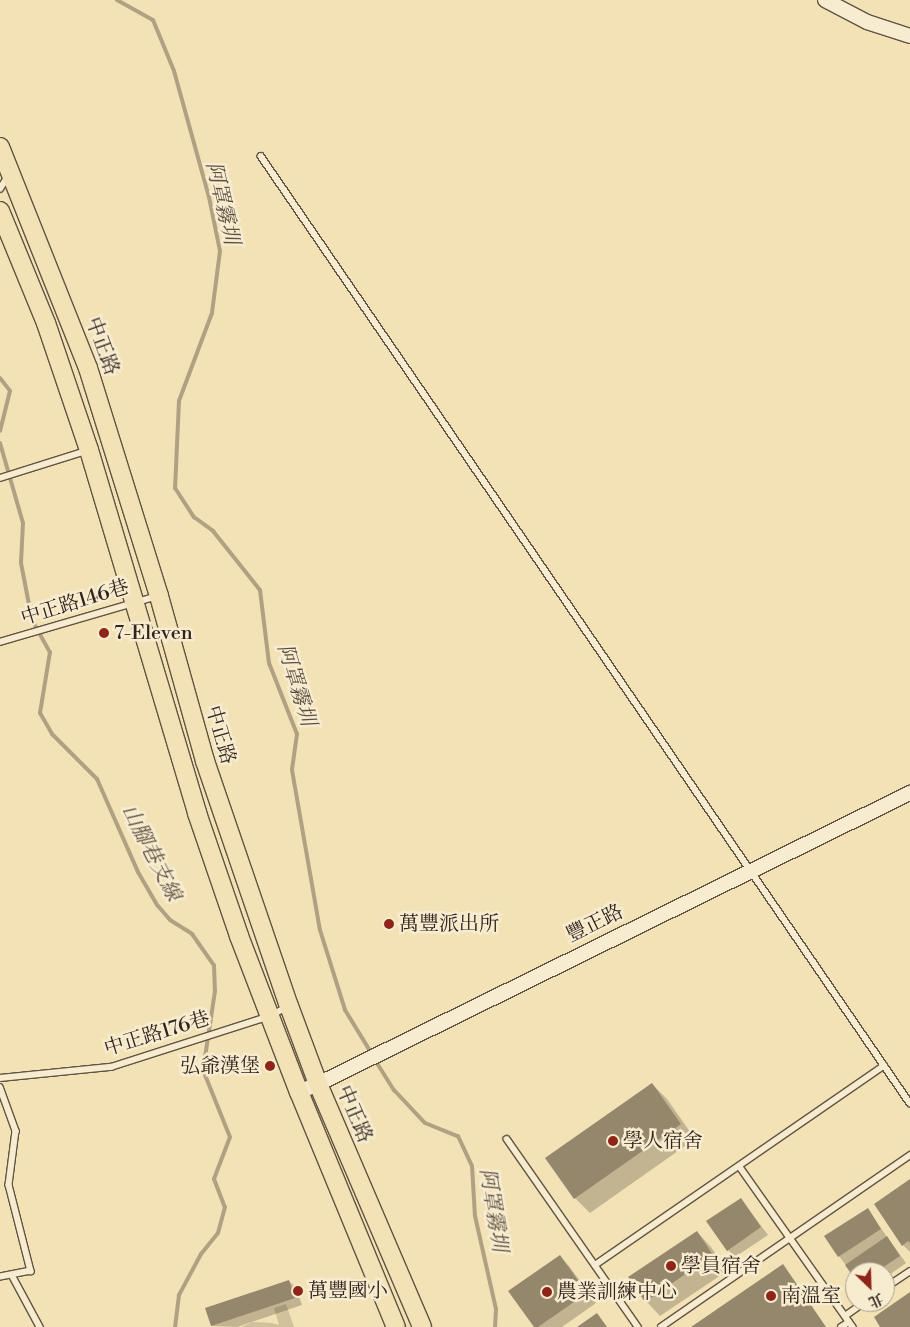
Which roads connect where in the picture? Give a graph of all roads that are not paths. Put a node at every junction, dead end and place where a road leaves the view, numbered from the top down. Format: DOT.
graph roads {
  1 [pos="825,0"];
  2 [pos="910,36"];
  3 [pos="0,147"];
  4 [pos="261,156"];
  5 [pos="5,173"];
  6 [pos="0,189"];
  7 [pos="0,211"];
  8 [pos="90,450"];
  9 [pos="0,478"];
  10 [pos="159,596"];
  11 [pos="134,602"];
  12 [pos="0,642"];
  13 [pos="910,793"];
  14 [pos="752,869"];
  15 [pos="289,1006"];
  16 [pos="270,1016"];
  17 [pos="884,1066"];
  18 [pos="0,1078"];
  19 [pos="318,1084"];
  20 [pos="0,1087"];
  21 [pos="299,1092"];
  22 [pos="910,1102"];
  23 [pos="507,1139"];
  24 [pos="910,1155"];
  25 [pos="740,1167"];
  26 [pos="790,1239"];
  27 [pos="595,1265"];
  28 [pos="910,1270"];
  29 [pos="12,1275"];
  30 [pos="0,1277"];
  31 [pos="895,1281"];
  32 [pos="857,1312"];
  33 [pos="849,1322"];
  34 [pos="40,1327"];
  35 [pos="396,1327"];
  36 [pos="422,1327"];
  37 [pos="638,1327"];
  38 [pos="661,1327"];
  39 [pos="841,1327"];
  1 -- 2 [label="street"];
  3 -- 5 [label="main road, 中正路"];
  4 -- 14 [label="lane"];
  5 -- 6 [label="lane"];
  5 -- 10 [label="main road, 中正路"];
  7 -- 8 [label="main road"];
  8 -- 9 [label="lane"];
  8 -- 11 [label="main road"];
  10 -- 11 [label="lane, 中正路146巷"];
  10 -- 15 [label="main road, 中正路"];
  11 -- 12 [label="lane, 中正路146巷"];
  11 -- 16 [label="main road"];
  13 -- 14 [label="street, 豐正路"];
  14 -- 17 [label="lane"];
  14 -- 19 [label="street, 豐正路"];
  15 -- 16 [label="lane, 中正路176巷"];
  15 -- 19 [label="main road, 中正路"];
  16 -- 18 [label="lane, 中正路176巷"];
  16 -- 21 [label="main road"];
  17 -- 22 [label="lane"];
  17 -- 25 [label="lane"];
  19 -- 21 [label="street, 豐正路"];
  19 -- 36 [label="main road, 中正路"];
  20 -- 29 [label="lane"];
  21 -- 35 [label="main road"];
  23 -- 27 [label="lane"];
  24 -- 26 [label="lane"];
  25 -- 26 [label="lane"];
  25 -- 27 [label="lane"];
  26 -- 33 [label="lane"];
  26 -- 38 [label="lane"];
  27 -- 37 [label="lane"];
  28 -- 31 [label="lane"];
  29 -- 30 [label="lane"];
  29 -- 34 [label="lane"];
  32 -- 33 [label="lane"];
  33 -- 39 [label="lane"];
}
